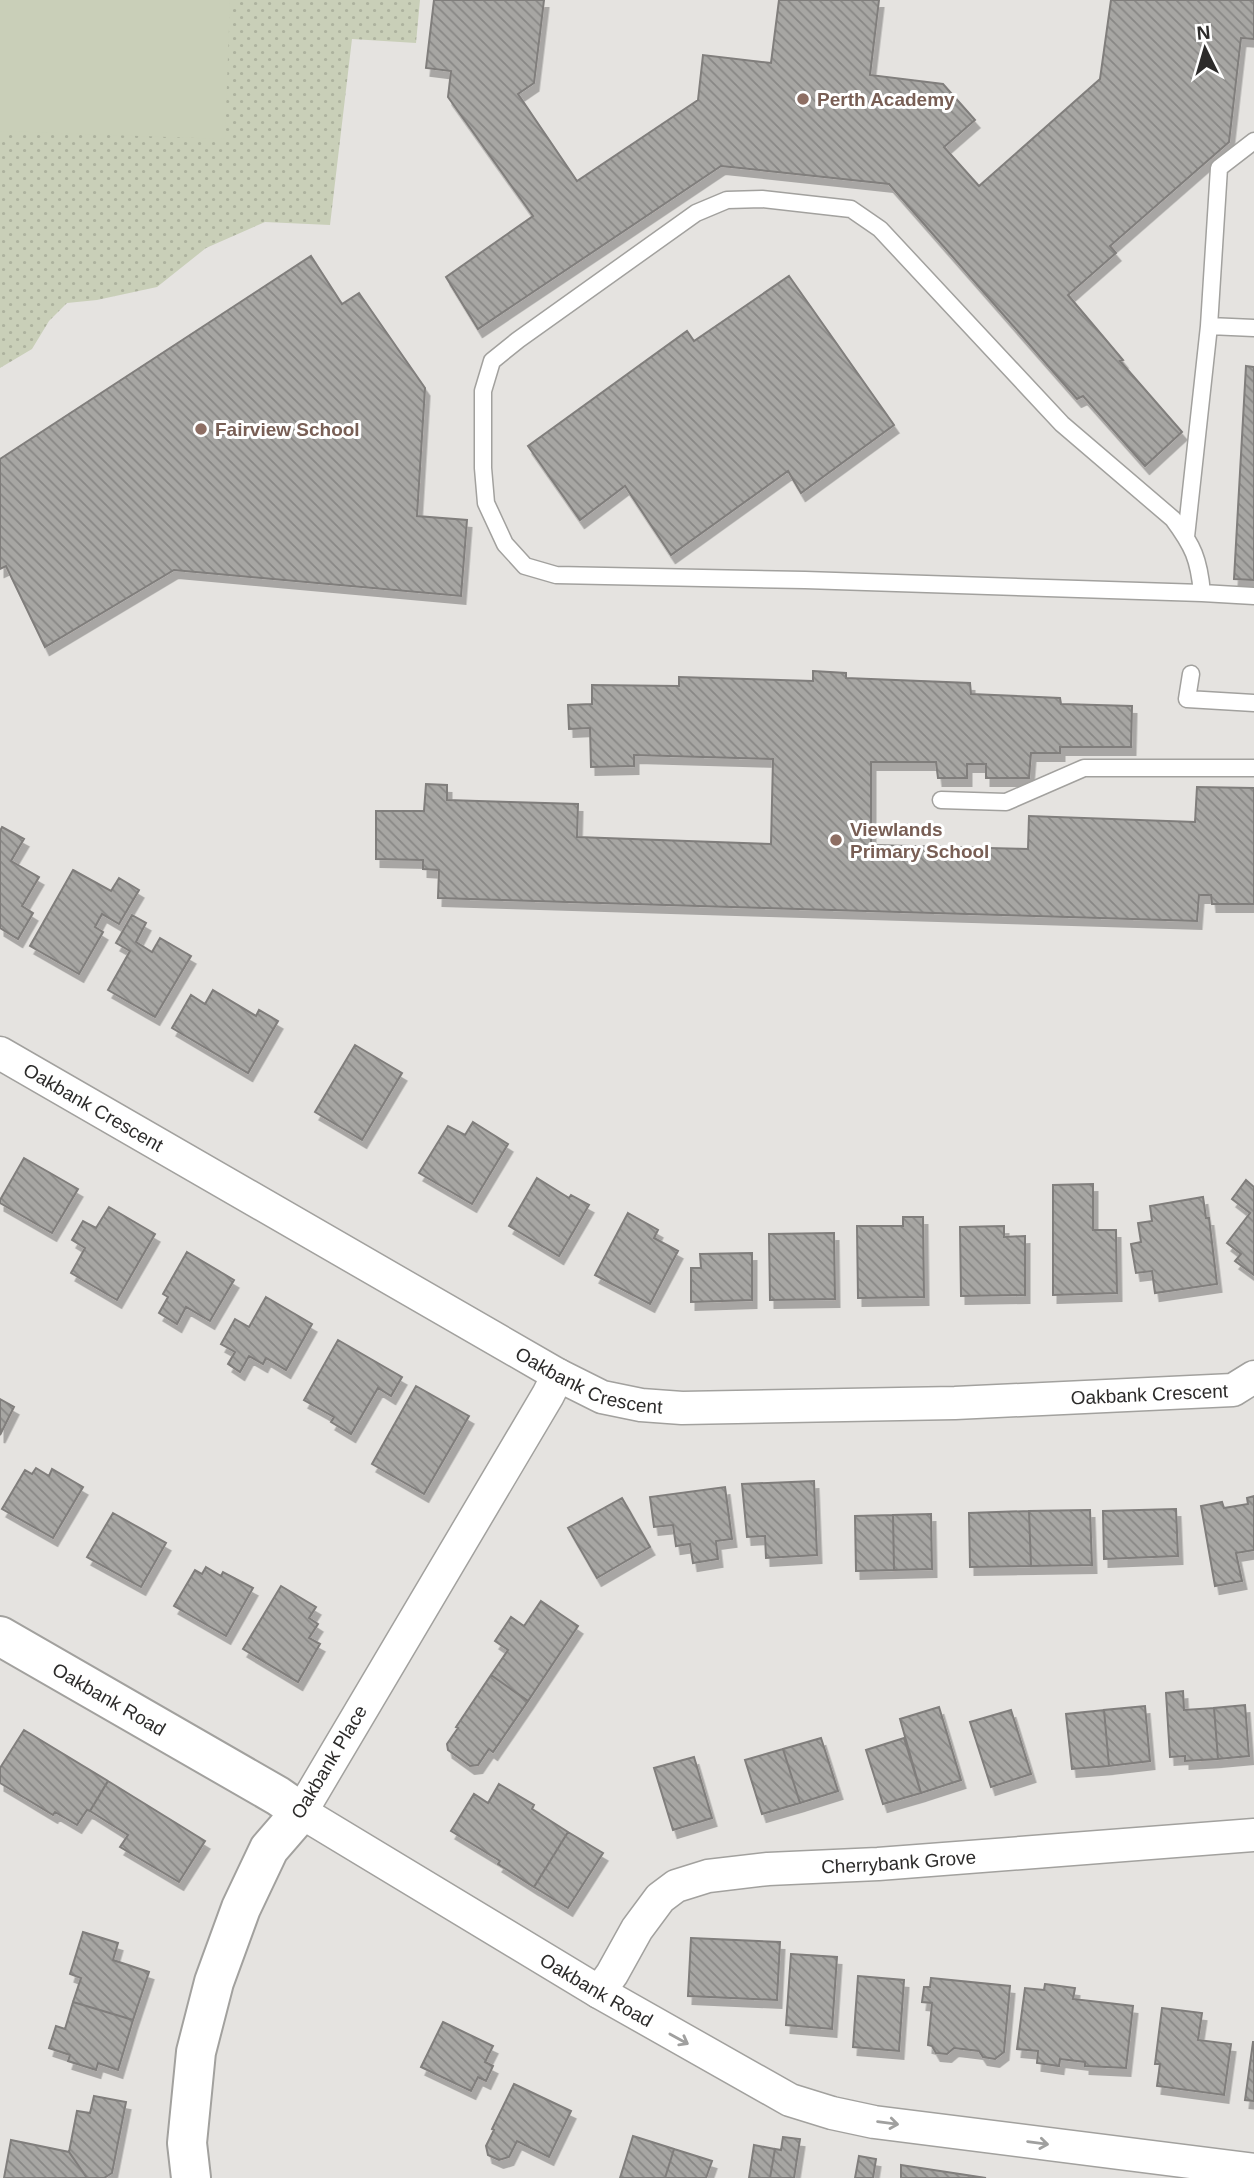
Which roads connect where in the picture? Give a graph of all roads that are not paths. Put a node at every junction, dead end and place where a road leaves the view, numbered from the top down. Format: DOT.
graph roads {
  1 [pos="1254,141"];
  2 [pos="1209,326"];
  3 [pos="1254,328"];
  4 [pos="1186,537"];
  5 [pos="1202,593"];
  6 [pos="1254,596"];
  7 [pos="1191,674"];
  8 [pos="1254,703"];
  9 [pos="1254,768"];
  10 [pos="941,800"];
  11 [pos="0,1053"];
  12 [pos="558,1375"];
  13 [pos="1254,1377"];
  14 [pos="0,1636"];
  15 [pos="301,1812"];
  16 [pos="1254,1836"];
  17 [pos="599,1992"];
  18 [pos="1254,2170"];
  19 [pos="191,2178"];
  1 -- 2 [label="lane"];
  2 -- 3 [label="lane"];
  2 -- 4 [label="lane"];
  4 -- 5 [label="lane"];
  4 -- 5 [label="lane"];
  5 -- 6 [label="lane"];
  7 -- 8 [label="lane"];
  9 -- 10 [label="lane"];
  11 -- 12 [label="street, Oakbank Crescent"];
  12 -- 13 [label="street, Oakbank Crescent"];
  12 -- 15 [label="street, Oakbank Place"];
  14 -- 15 [label="street, Oakbank Road"];
  15 -- 17 [label="street, Oakbank Road"];
  15 -- 19 [label="street, Oakbank Place"];
  16 -- 17 [label="street, Cherrybank Grove"];
  17 -- 18 [label="street, Oakbank Road, one-way"];
}
